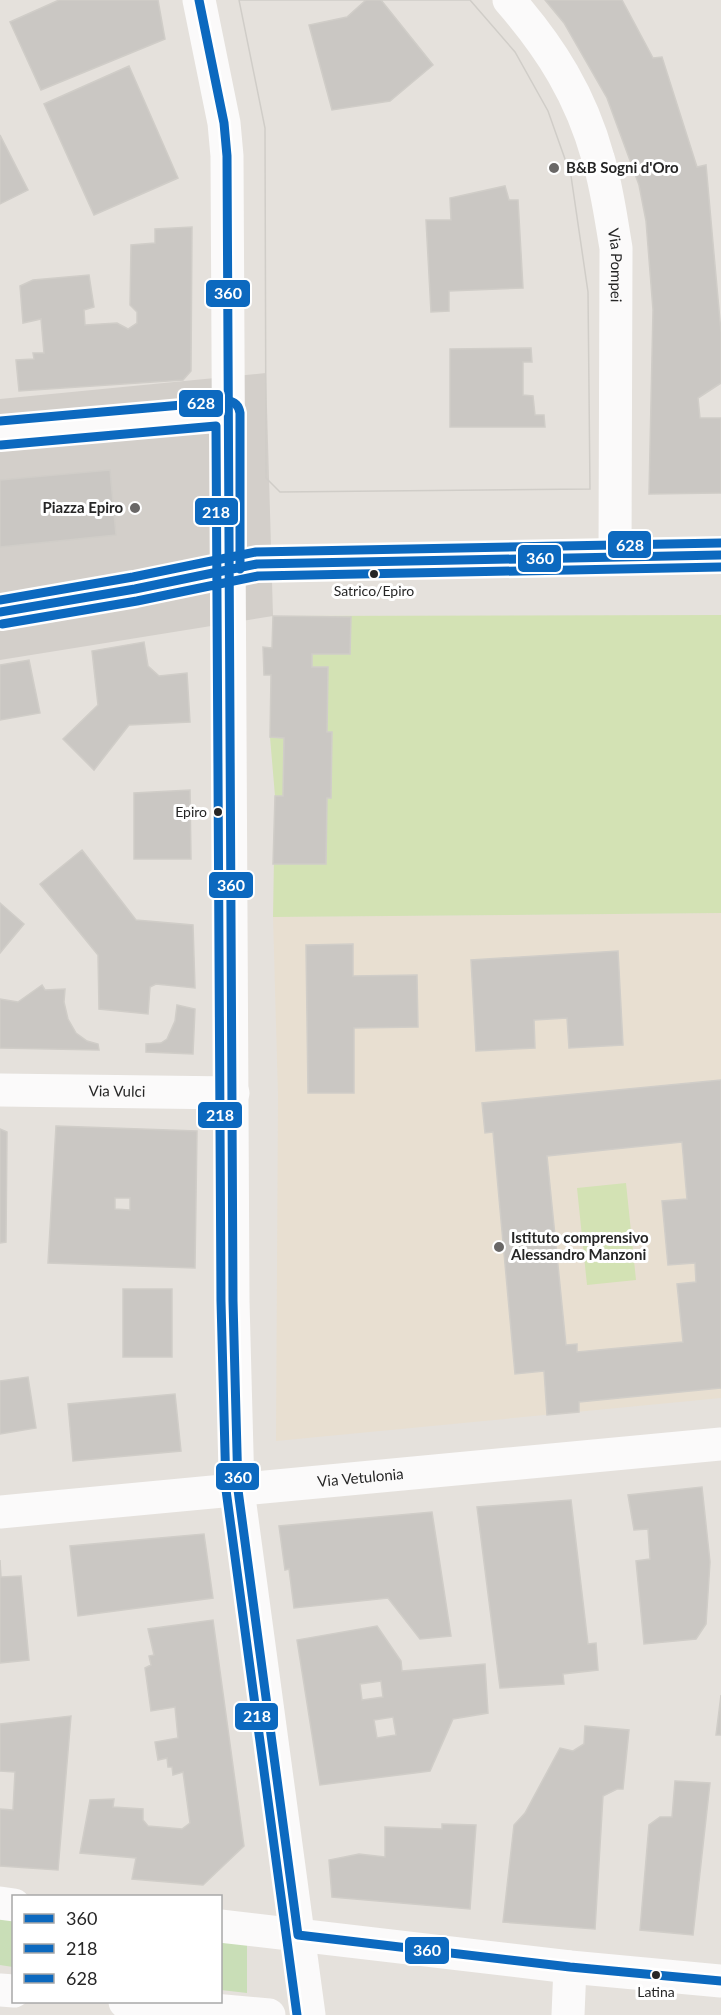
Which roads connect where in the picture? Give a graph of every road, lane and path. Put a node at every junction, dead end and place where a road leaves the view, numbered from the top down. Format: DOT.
graph roads {
  1 [pos="199,0"];
  2 [pos="509,0"];
  3 [pos="228,413"];
  4 [pos="0,434"];
  5 [pos="721,555"];
  6 [pos="615,557"];
  7 [pos="228,569"];
  8 [pos="0,612"];
  9 [pos="0,1090"];
  10 [pos="233,1093"];
  11 [pos="721,1444"];
  12 [pos="238,1490"];
  13 [pos="0,1512"];
  14 [pos="222,1926"];
  15 [pos="298,1935"];
  16 [pos="570,1967"];
  17 [pos="721,1981"];
  18 [pos="146,2003"];
  19 [pos="269,2015"];
  20 [pos="309,2015"];
  21 [pos="568,2015"];
  1 -- 3 [label="street"];
  2 -- 6 [label="street, Via Pompei"];
  3 -- 4 [label="street"];
  3 -- 7 [label="street"];
  5 -- 6 [label="street"];
  6 -- 7 [label="street"];
  7 -- 8 [label="street"];
  7 -- 10 [label="street"];
  9 -- 10 [label="street, Via Vulci"];
  10 -- 12 [label="street"];
  11 -- 12 [label="street, Via Vetulonia"];
  12 -- 13 [label="street, Via Vetulonia"];
  12 -- 15 [label="street"];
  14 -- 15 [label="street"];
  15 -- 16 [label="street"];
  15 -- 20 [label="street"];
  16 -- 17 [label="street"];
  16 -- 21 [label="street"];
  18 -- 19 [label="street"];
}
